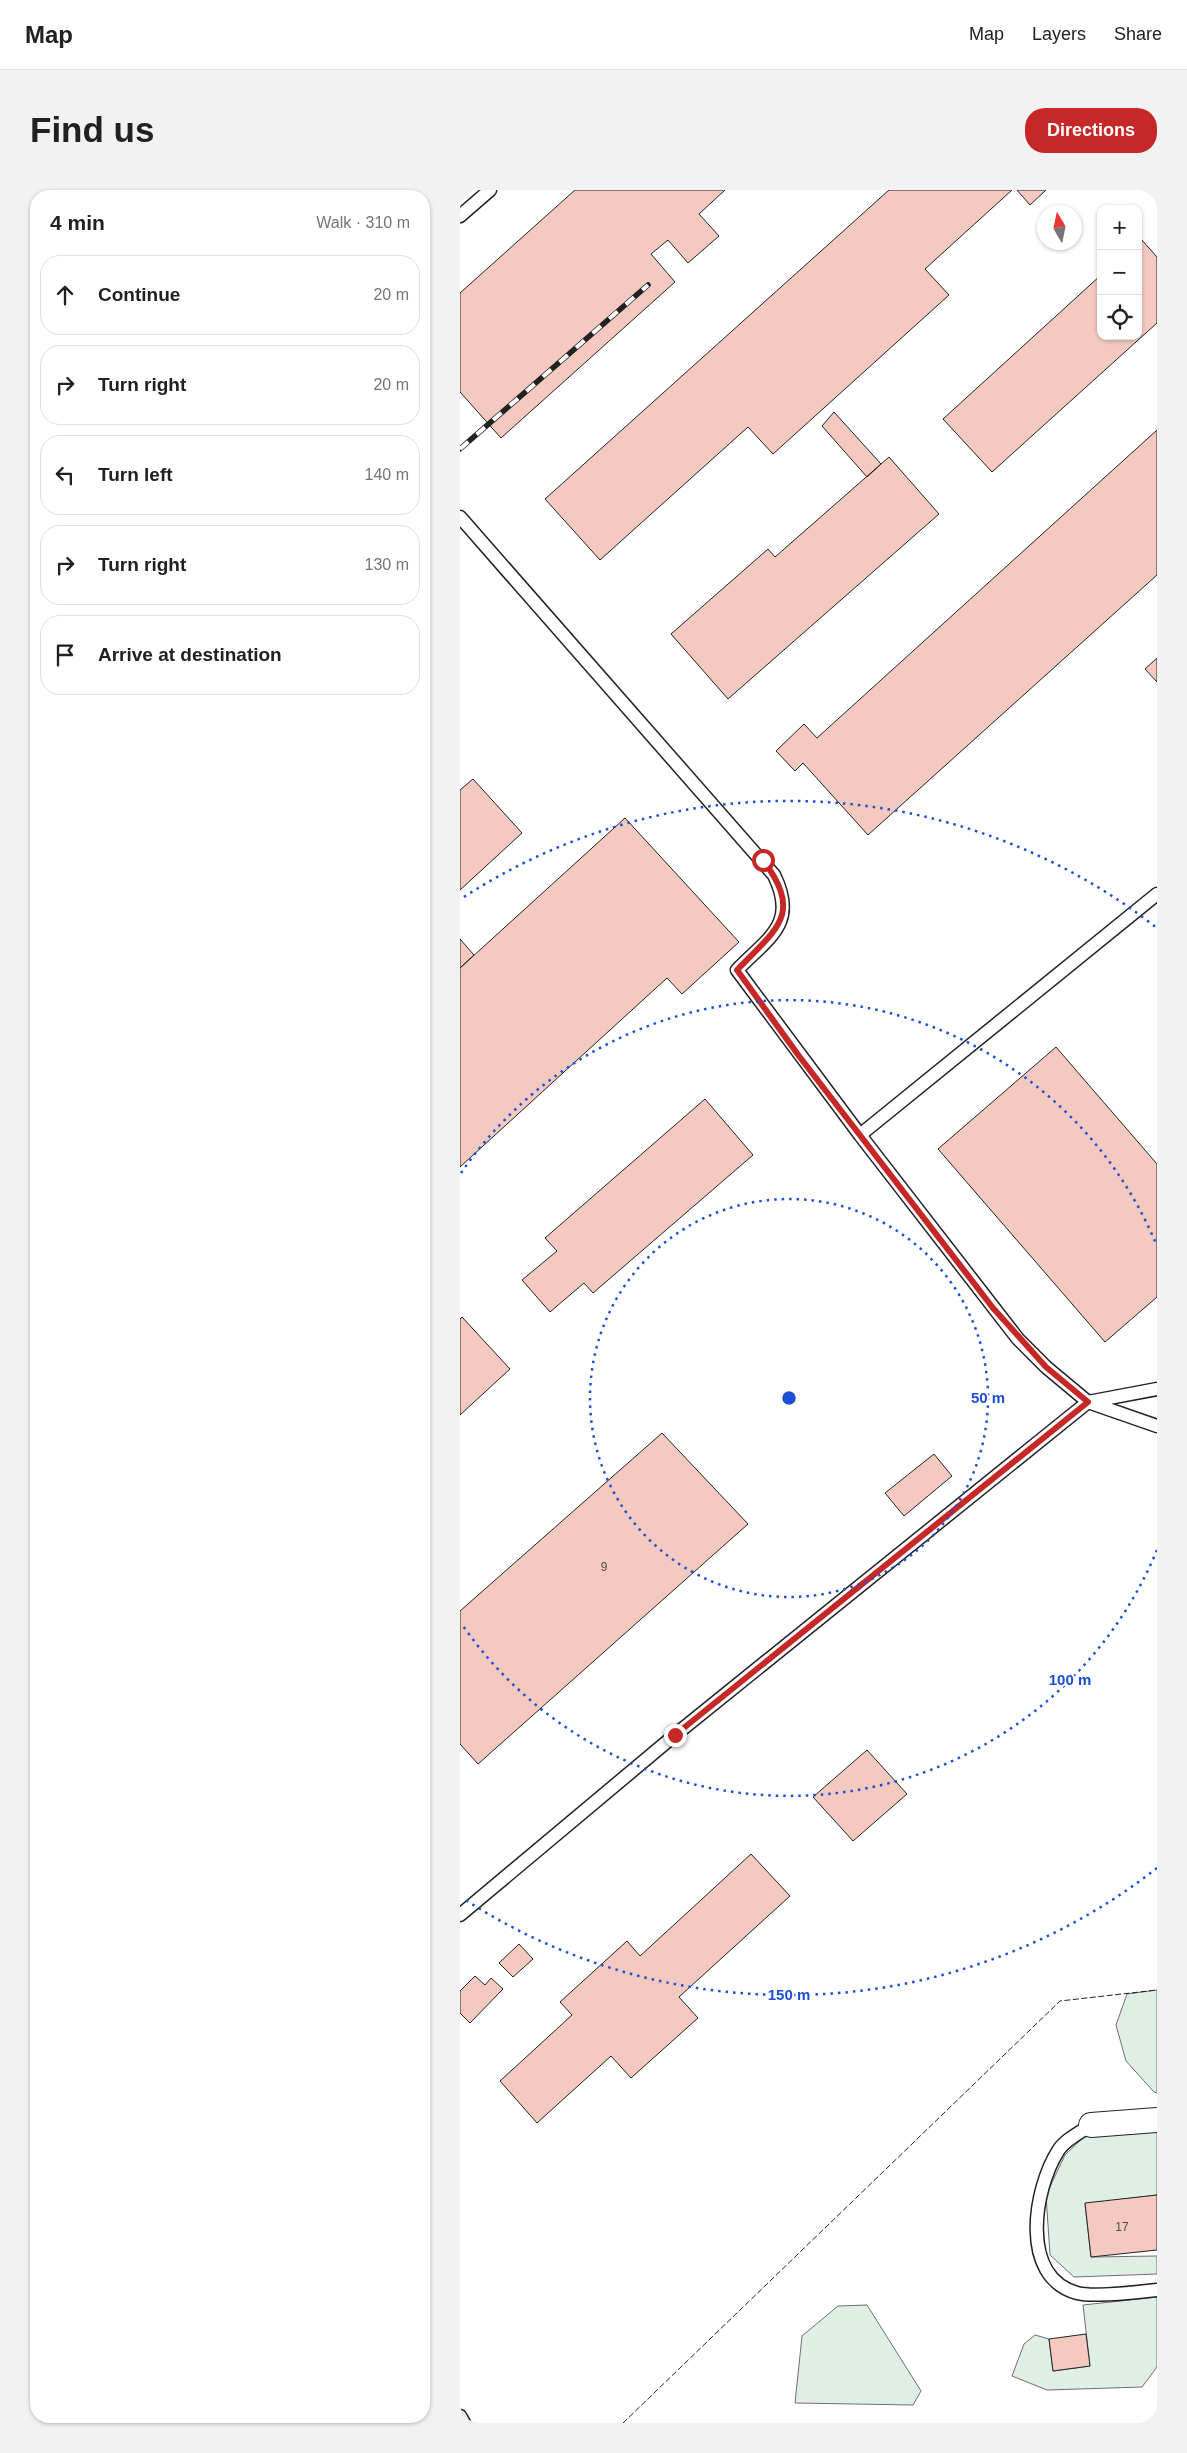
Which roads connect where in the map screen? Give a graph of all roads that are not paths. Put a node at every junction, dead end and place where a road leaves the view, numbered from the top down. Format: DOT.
graph roads {
  1 [pos="490,190"];
  2 [pos="460,216"];
  3 [pos="460,517"];
  4 [pos="1157,894"];
  5 [pos="860,1135"];
  6 [pos="1157,1389"];
  7 [pos="1088,1402"];
  8 [pos="1157,1426"];
  9 [pos="460,1915"];
  10 [pos="1157,2120"];
  11 [pos="1091,2125"];
  12 [pos="1157,2290"];
  13 [pos="460,2416"];
  14 [pos="464,2423"];
  1 -- 2 [label="lane"];
  3 -- 5 [label="lane"];
  4 -- 5 [label="lane"];
  5 -- 7 [label="lane"];
  6 -- 7 [label="lane"];
  7 -- 8 [label="lane"];
  7 -- 9 [label="lane"];
  10 -- 11 [label="street"];
  11 -- 12 [label="lane"];
  13 -- 14 [label="lane"];
}
